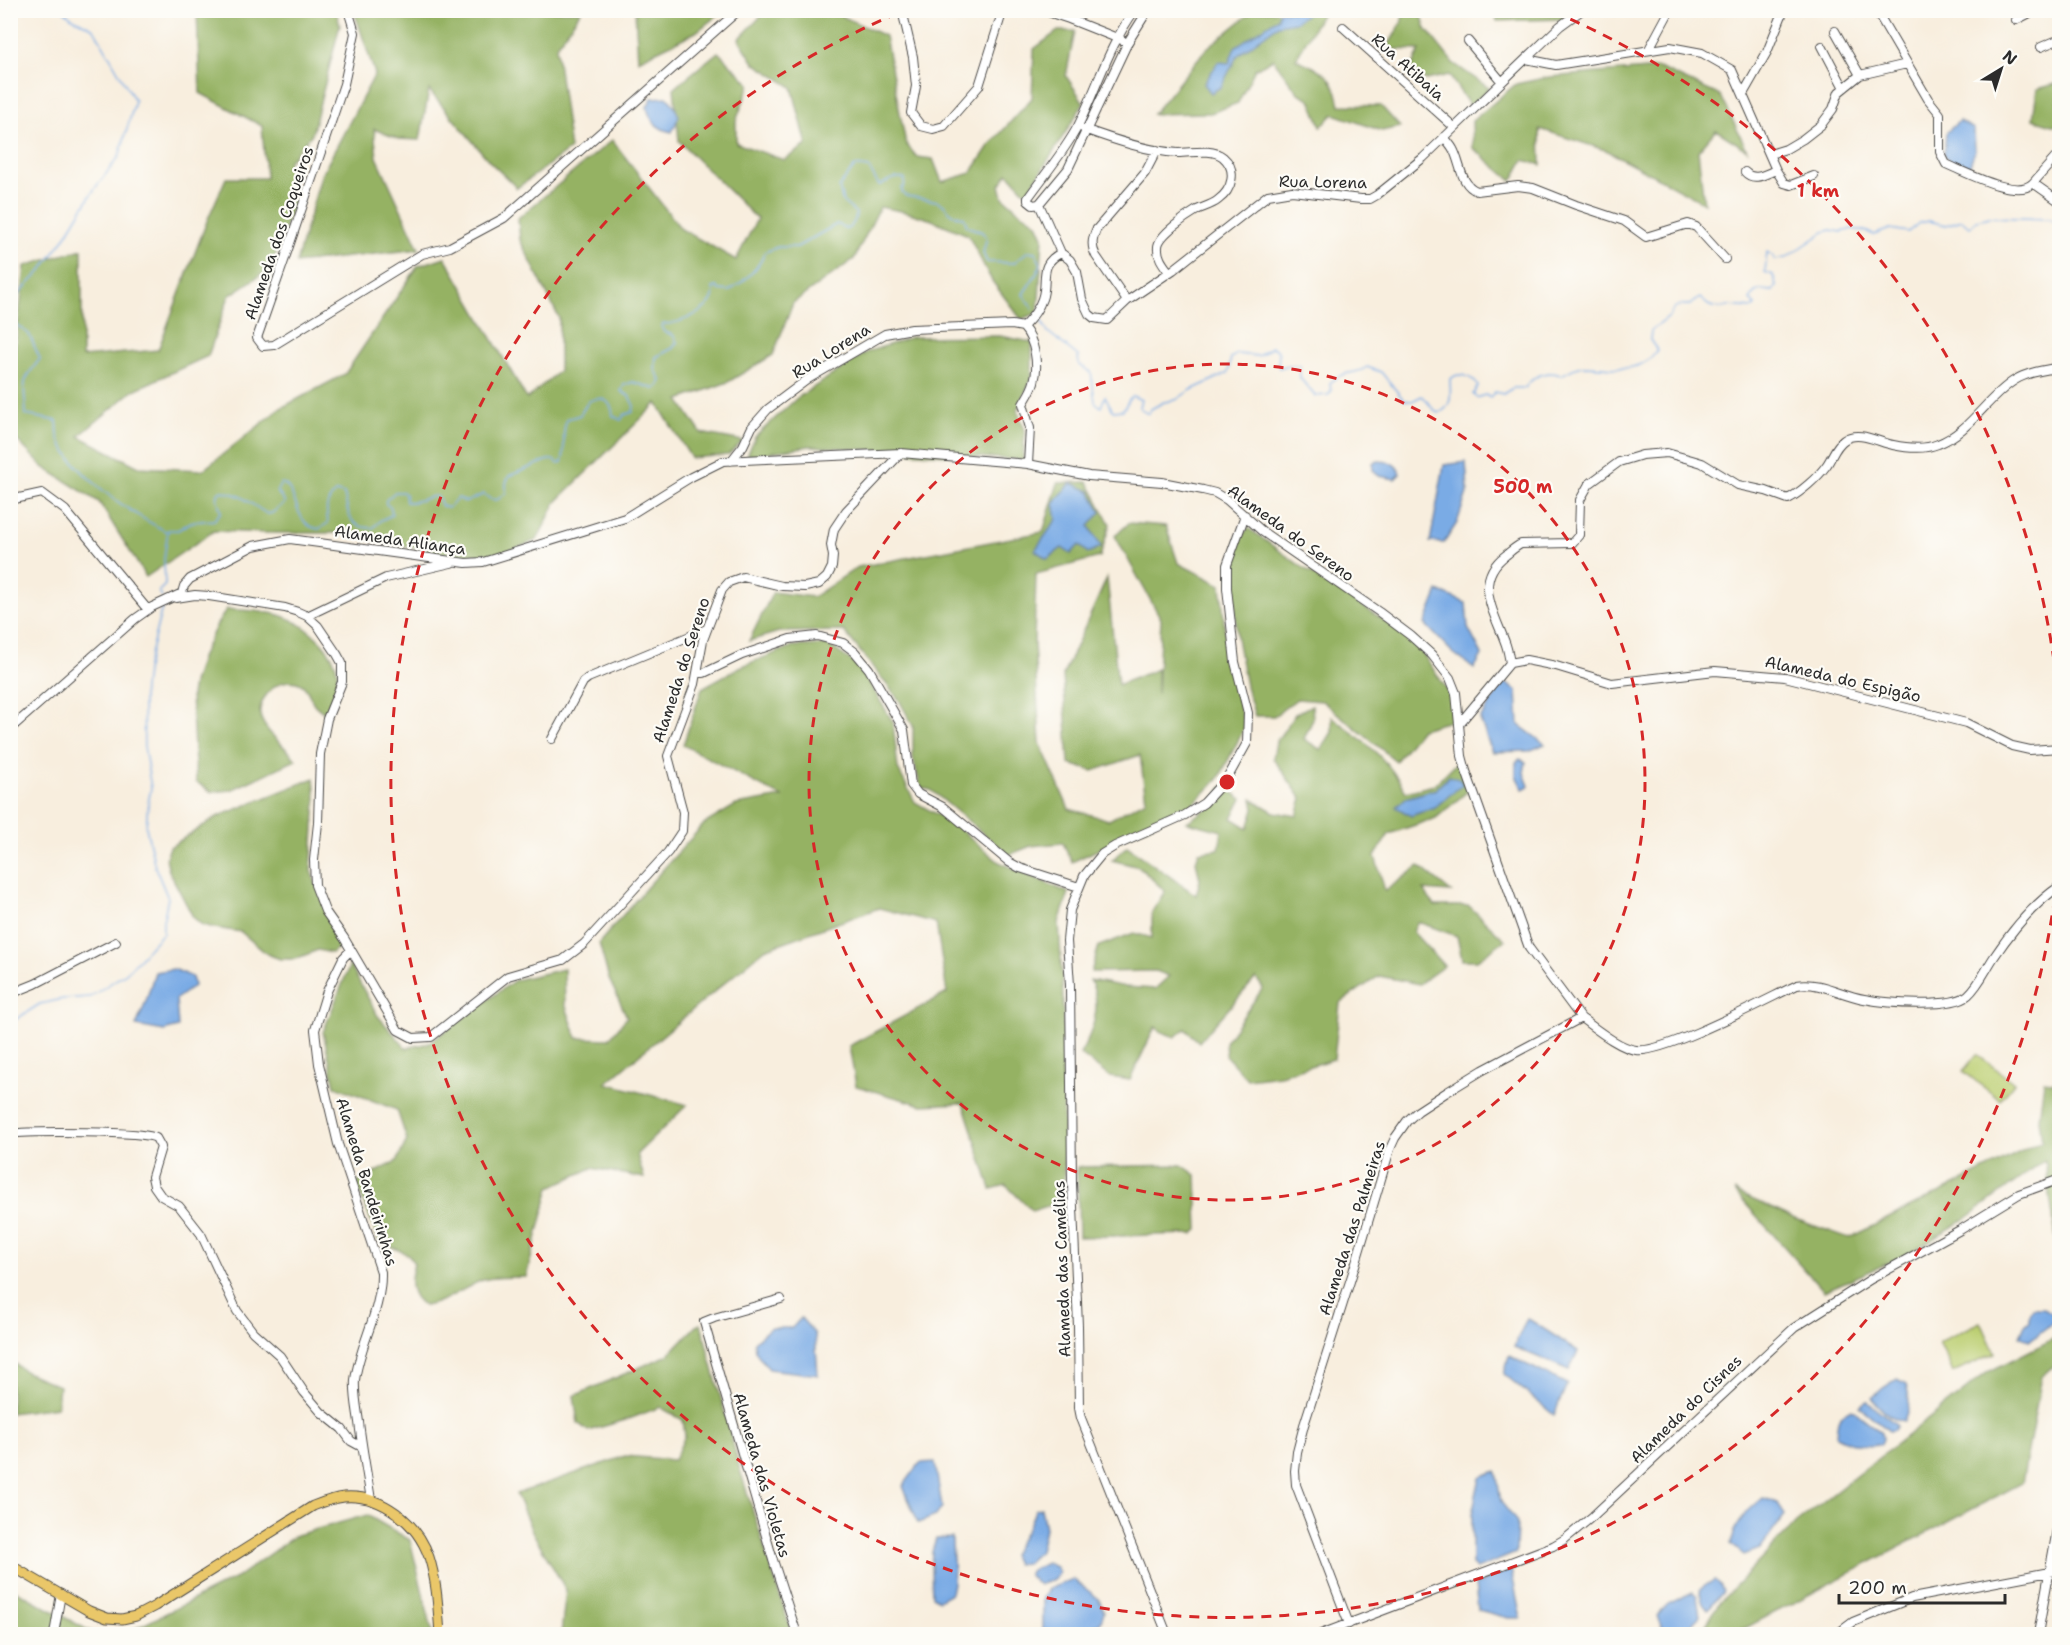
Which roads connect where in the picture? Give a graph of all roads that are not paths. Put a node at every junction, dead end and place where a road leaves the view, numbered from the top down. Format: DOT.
graph roads {
  1 [pos="348,10"];
  2 [pos="740,10"];
  3 [pos="902,10"];
  4 [pos="1003,10"];
  5 [pos="1042,10"];
  6 [pos="1134,10"];
  7 [pos="1148,10"];
  8 [pos="1582,10"];
  9 [pos="1670,10"];
  10 [pos="1784,10"];
  11 [pos="1876,10"];
  12 [pos="2036,10"];
  13 [pos="2016,20"];
  14 [pos="1343,27"];
  15 [pos="1835,31"];
  16 [pos="1118,38"];
  17 [pos="2060,39"];
  18 [pos="1468,41"];
  19 [pos="1128,42"];
  20 [pos="1822,46"];
  21 [pos="2041,47"];
  22 [pos="1649,49"];
  23 [pos="1526,59"];
  24 [pos="1908,64"];
  25 [pos="1860,75"];
  26 [pos="1502,82"];
  27 [pos="1844,88"];
  28 [pos="1743,94"];
  29 [pos="1077,127"];
  30 [pos="1455,127"];
  31 [pos="1087,130"];
  32 [pos="1444,137"];
  33 [pos="1157,150"];
  34 [pos="1770,154"];
  35 [pos="2060,156"];
  36 [pos="1776,170"];
  37 [pos="1745,172"];
  38 [pos="1814,176"];
  39 [pos="2033,183"];
  40 [pos="2060,202"];
  41 [pos="1039,204"];
  42 [pos="1060,253"];
  43 [pos="1725,259"];
  44 [pos="1169,272"];
  45 [pos="1127,301"];
  46 [pos="1023,327"];
  47 [pos="2060,367"];
  48 [pos="902,453"];
  49 [pos="731,461"];
  50 [pos="1028,464"];
  51 [pos="10,500"];
  52 [pos="1245,515"];
  53 [pos="456,562"];
  54 [pos="166,600"];
  55 [pos="150,609"];
  56 [pos="307,616"];
  57 [pos="707,629"];
  58 [pos="1510,663"];
  59 [pos="697,673"];
  60 [pos="1460,723"];
  61 [pos="10,729"];
  62 [pos="552,739"];
  63 [pos="2060,748"];
  64 [pos="2060,886"];
  65 [pos="1079,887"];
  66 [pos="116,942"];
  67 [pos="351,950"];
  68 [pos="10,994"];
  69 [pos="1581,1018"];
  70 [pos="10,1134"];
  71 [pos="2060,1179"];
  72 [pos="781,1299"];
  73 [pos="362,1448"];
  74 [pos="371,1500"];
  75 [pos="2060,1513"];
  76 [pos="10,1564"];
  77 [pos="2060,1570"];
  78 [pos="2049,1572"];
  79 [pos="61,1594"];
  80 [pos="1349,1623"];
  81 [pos="54,1635"];
  82 [pos="440,1635"];
  83 [pos="797,1635"];
  84 [pos="1167,1635"];
  85 [pos="1321,1635"];
  86 [pos="1837,1635"];
  87 [pos="2038,1635"];
  1 -- 2 [label="street, Alameda dos Coqueiros"];
  3 -- 4 [label="street"];
  5 -- 16 [label="street"];
  6 -- 16 [label="street"];
  7 -- 19 [label="street"];
  8 -- 23 [label="street, Rua Lorena"];
  9 -- 22 [label="street"];
  10 -- 28 [label="street"];
  11 -- 24 [label="street"];
  12 -- 13 [label="street"];
  14 -- 30 [label="street, Rua Atibaia"];
  15 -- 25 [label="street"];
  16 -- 19 [label="street"];
  16 -- 29 [label="street"];
  17 -- 21 [label="street"];
  18 -- 26 [label="street"];
  19 -- 31 [label="street"];
  20 -- 27 [label="street"];
  22 -- 23 [label="street"];
  22 -- 28 [label="street"];
  23 -- 26 [label="street, Rua Lorena"];
  24 -- 25 [label="street"];
  24 -- 39 [label="street"];
  25 -- 27 [label="street"];
  26 -- 30 [label="street, Rua Lorena"];
  27 -- 34 [label="street"];
  28 -- 34 [label="street"];
  29 -- 31 [label="street"];
  29 -- 41 [label="street, Rua Lorena"];
  30 -- 32 [label="street, Rua Lorena"];
  31 -- 33 [label="street"];
  31 -- 41 [label="street"];
  32 -- 43 [label="street"];
  32 -- 44 [label="street, Rua Lorena"];
  33 -- 44 [label="street"];
  33 -- 45 [label="street"];
  34 -- 36 [label="street"];
  35 -- 39 [label="street"];
  36 -- 37 [label="street"];
  36 -- 38 [label="street"];
  39 -- 40 [label="street"];
  41 -- 42 [label="street, Rua Lorena"];
  42 -- 45 [label="street, Rua Lorena"];
  42 -- 46 [label="street"];
  44 -- 45 [label="street, Rua Lorena"];
  46 -- 49 [label="street, Rua Lorena"];
  46 -- 50 [label="street"];
  47 -- 58 [label="street"];
  48 -- 49 [label="street, Alameda Aliança"];
  48 -- 50 [label="street, Alameda do Sereno"];
  48 -- 57 [label="street, Alameda do Sereno"];
  49 -- 53 [label="street, Alameda Aliança"];
  50 -- 52 [label="street, Alameda do Sereno"];
  51 -- 55 [label="street"];
  52 -- 60 [label="street, Alameda do Sereno"];
  52 -- 65 [label="street, Alameda das Camélias"];
  53 -- 54 [label="street, Alameda Aliança"];
  53 -- 56 [label="street"];
  54 -- 55 [label="street, Alameda Aliança"];
  54 -- 56 [label="street, Alameda do Sereno"];
  55 -- 61 [label="street, Alameda Aliança"];
  56 -- 67 [label="street, Alameda do Sereno"];
  57 -- 59 [label="street, Alameda do Sereno"];
  57 -- 62 [label="street"];
  58 -- 60 [label="street"];
  58 -- 63 [label="street, Alameda do Espigão"];
  59 -- 65 [label="street"];
  59 -- 67 [label="street, Alameda do Sereno"];
  60 -- 69 [label="street, Alameda do Sereno"];
  64 -- 69 [label="street"];
  65 -- 84 [label="street, Alameda das Camélias"];
  66 -- 68 [label="street"];
  67 -- 73 [label="street, Alameda Bandeirinhas"];
  69 -- 80 [label="street, Alameda das Palmeiras"];
  70 -- 73 [label="street"];
  71 -- 80 [label="street, Alameda do Cisnes"];
  72 -- 83 [label="street, Alameda das Violetas"];
  73 -- 74 [label="street, Alameda Bandeirinhas"];
  74 -- 79 [label="main road"];
  74 -- 82 [label="main road"];
  75 -- 78 [label="street"];
  76 -- 79 [label="main road"];
  77 -- 78 [label="street"];
  78 -- 86 [label="street"];
  78 -- 87 [label="street"];
  79 -- 81 [label="street"];
  80 -- 85 [label="street, Alameda do Cisnes"];
}
